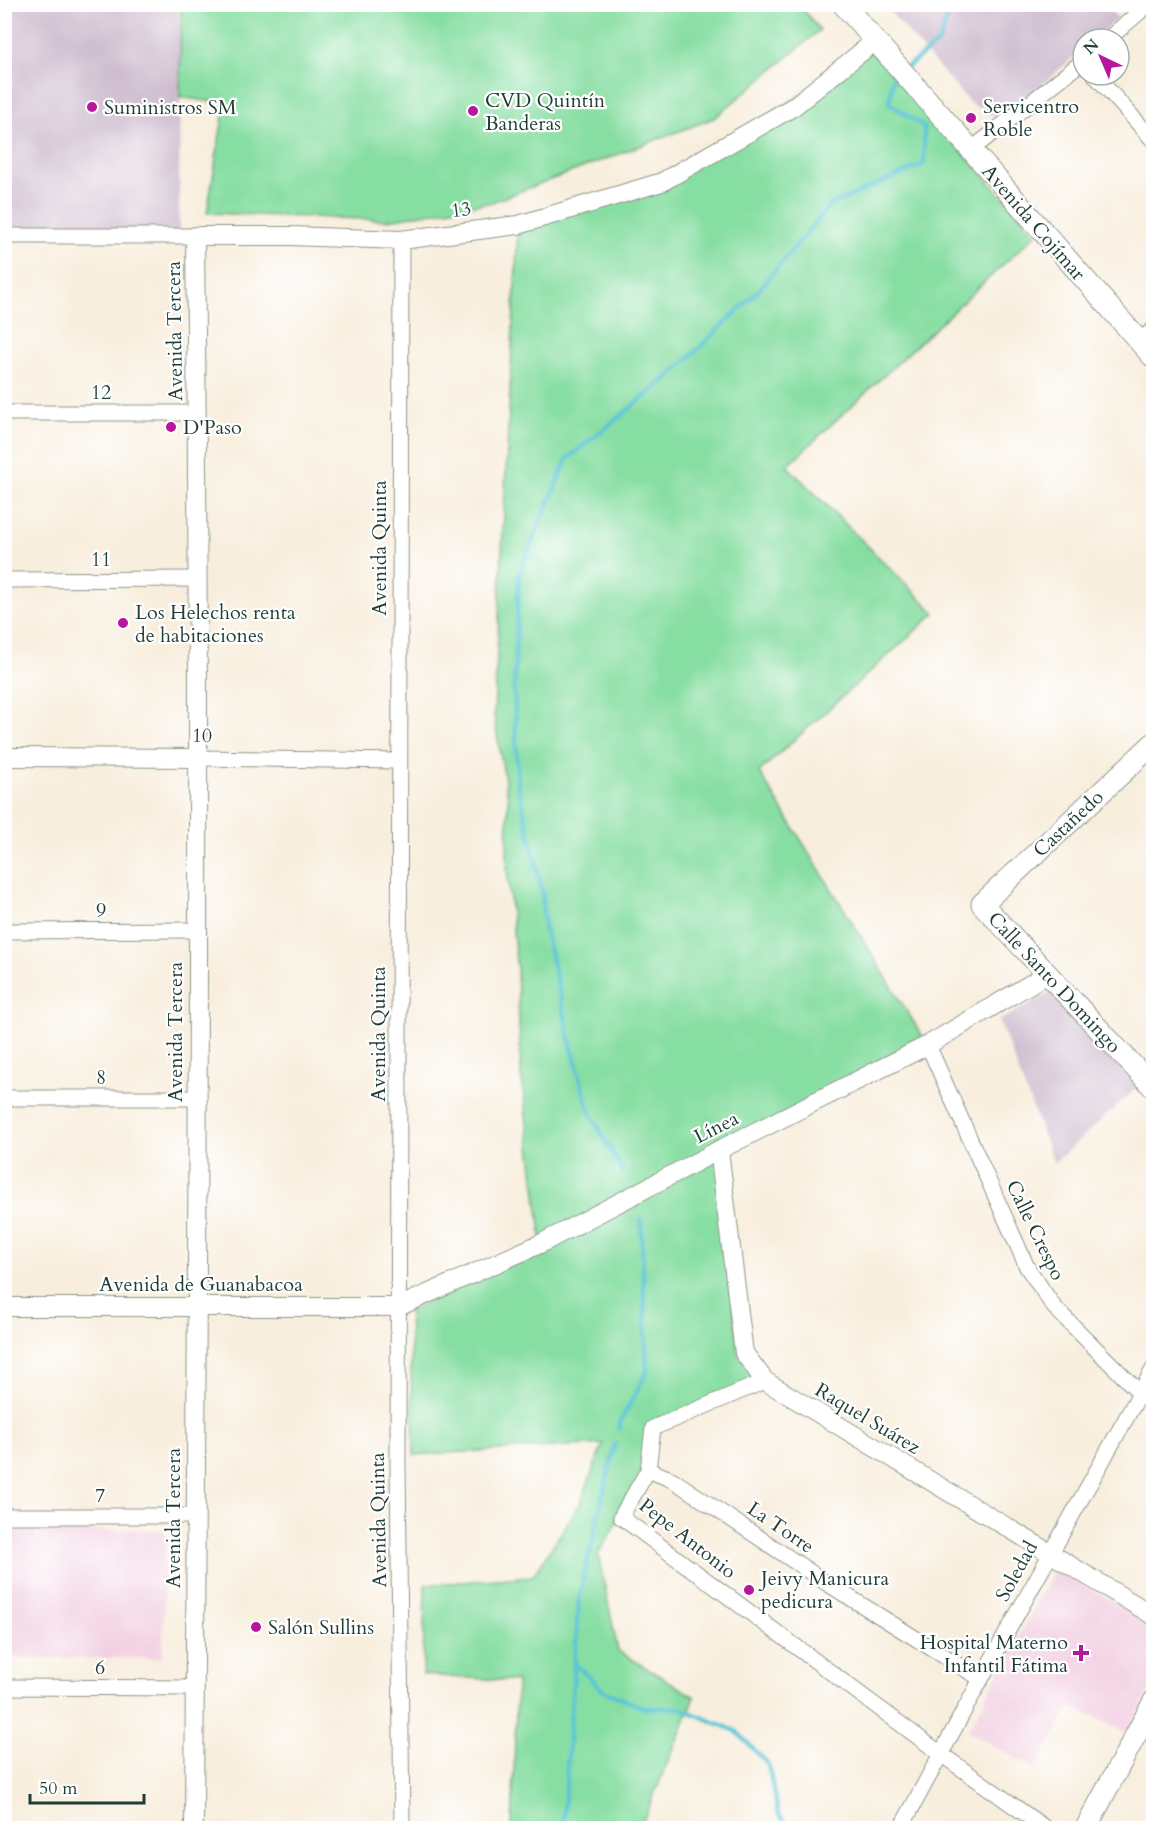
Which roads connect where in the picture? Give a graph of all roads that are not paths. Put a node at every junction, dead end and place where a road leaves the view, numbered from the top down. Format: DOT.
graph roads {
  1 [pos="843,4"];
  2 [pos="1149,4"];
  3 [pos="1122,27"];
  4 [pos="874,41"];
  5 [pos="1071,71"];
  6 [pos="1106,87"];
  7 [pos="1154,141"];
  8 [pos="971,150"];
  9 [pos="4,236"];
  10 [pos="195,236"];
  11 [pos="401,240"];
  12 [pos="1146,335"];
  13 [pos="1154,358"];
  14 [pos="4,413"];
  15 [pos="197,413"];
  16 [pos="197,579"];
  17 [pos="4,580"];
  18 [pos="1151,750"];
  19 [pos="4,757"];
  20 [pos="198,758"];
  21 [pos="399,761"];
  22 [pos="982,904"];
  23 [pos="197,930"];
  24 [pos="4,931"];
  25 [pos="1047,974"];
  26 [pos="928,1045"];
  27 [pos="1154,1088"];
  28 [pos="4,1098"];
  29 [pos="197,1098"];
  30 [pos="719,1150"];
  31 [pos="197,1306"];
  32 [pos="4,1307"];
  33 [pos="398,1307"];
  34 [pos="1154,1368"];
  35 [pos="765,1381"];
  36 [pos="1139,1392"];
  37 [pos="1154,1400"];
  38 [pos="648,1470"];
  39 [pos="4,1515"];
  40 [pos="196,1516"];
  41 [pos="1050,1554"];
  42 [pos="1154,1616"];
  43 [pos="981,1679"];
  44 [pos="4,1687"];
  45 [pos="195,1688"];
  46 [pos="1154,1701"];
  47 [pos="941,1754"];
  48 [pos="194,1828"];
  49 [pos="402,1828"];
  50 [pos="901,1828"];
  51 [pos="1045,1828"];
  52 [pos="1086,1828"];
  1 -- 4 [label="main road, Avenida Cojímar"];
  2 -- 3 [label="street"];
  4 -- 8 [label="main road, Avenida Cojímar"];
  4 -- 11 [label="street, 13"];
  5 -- 8 [label="street"];
  6 -- 7 [label="street"];
  8 -- 12 [label="main road, Avenida Cojímar"];
  9 -- 10 [label="street, 13"];
  10 -- 11 [label="street, 13"];
  10 -- 15 [label="street, Avenida Tercera"];
  11 -- 21 [label="street, Avenida Quinta"];
  12 -- 13 [label="main road, Avenida Cojímar"];
  14 -- 15 [label="street, 12"];
  15 -- 16 [label="street, Avenida Tercera"];
  16 -- 17 [label="street, 11"];
  16 -- 20 [label="street, Avenida Tercera"];
  18 -- 22 [label="main road, Castañedo"];
  19 -- 20 [label="street, 10"];
  20 -- 21 [label="street, 10"];
  20 -- 23 [label="street, Avenida Tercera"];
  21 -- 33 [label="street, Avenida Quinta"];
  22 -- 25 [label="main road, Calle Santo Domingo"];
  23 -- 24 [label="street, 9"];
  23 -- 29 [label="street, Avenida Tercera"];
  25 -- 26 [label="street, Línea"];
  25 -- 27 [label="main road, Calle Santo Domingo"];
  26 -- 30 [label="street, Línea"];
  26 -- 36 [label="street, Calle Crespo"];
  28 -- 29 [label="street, 8"];
  29 -- 31 [label="street, Avenida Tercera"];
  30 -- 33 [label="street, Línea"];
  30 -- 35 [label="street, Raquel Suárez"];
  31 -- 32 [label="street, Avenida de Guanabacoa"];
  31 -- 33 [label="street, Avenida de Guanabacoa"];
  31 -- 40 [label="street, Avenida Tercera"];
  33 -- 49 [label="street, Avenida Quinta"];
  34 -- 36 [label="street, Soledad"];
  35 -- 38 [label="street, Pepe Antonio"];
  35 -- 41 [label="street, Raquel Suárez"];
  36 -- 37 [label="street, Calle Crespo"];
  36 -- 41 [label="street, Soledad"];
  38 -- 43 [label="street, La Torre"];
  38 -- 47 [label="street, Pepe Antonio"];
  39 -- 40 [label="street, 7"];
  40 -- 45 [label="street, Avenida Tercera"];
  41 -- 42 [label="street, Raquel Suárez"];
  41 -- 43 [label="street, Soledad"];
  43 -- 47 [label="street, Soledad"];
  44 -- 45 [label="street, 6"];
  45 -- 48 [label="street, Avenida Tercera"];
  46 -- 52 [label="main road"];
  47 -- 50 [label="street, Soledad"];
  47 -- 51 [label="street, Pepe Antonio"];
}
